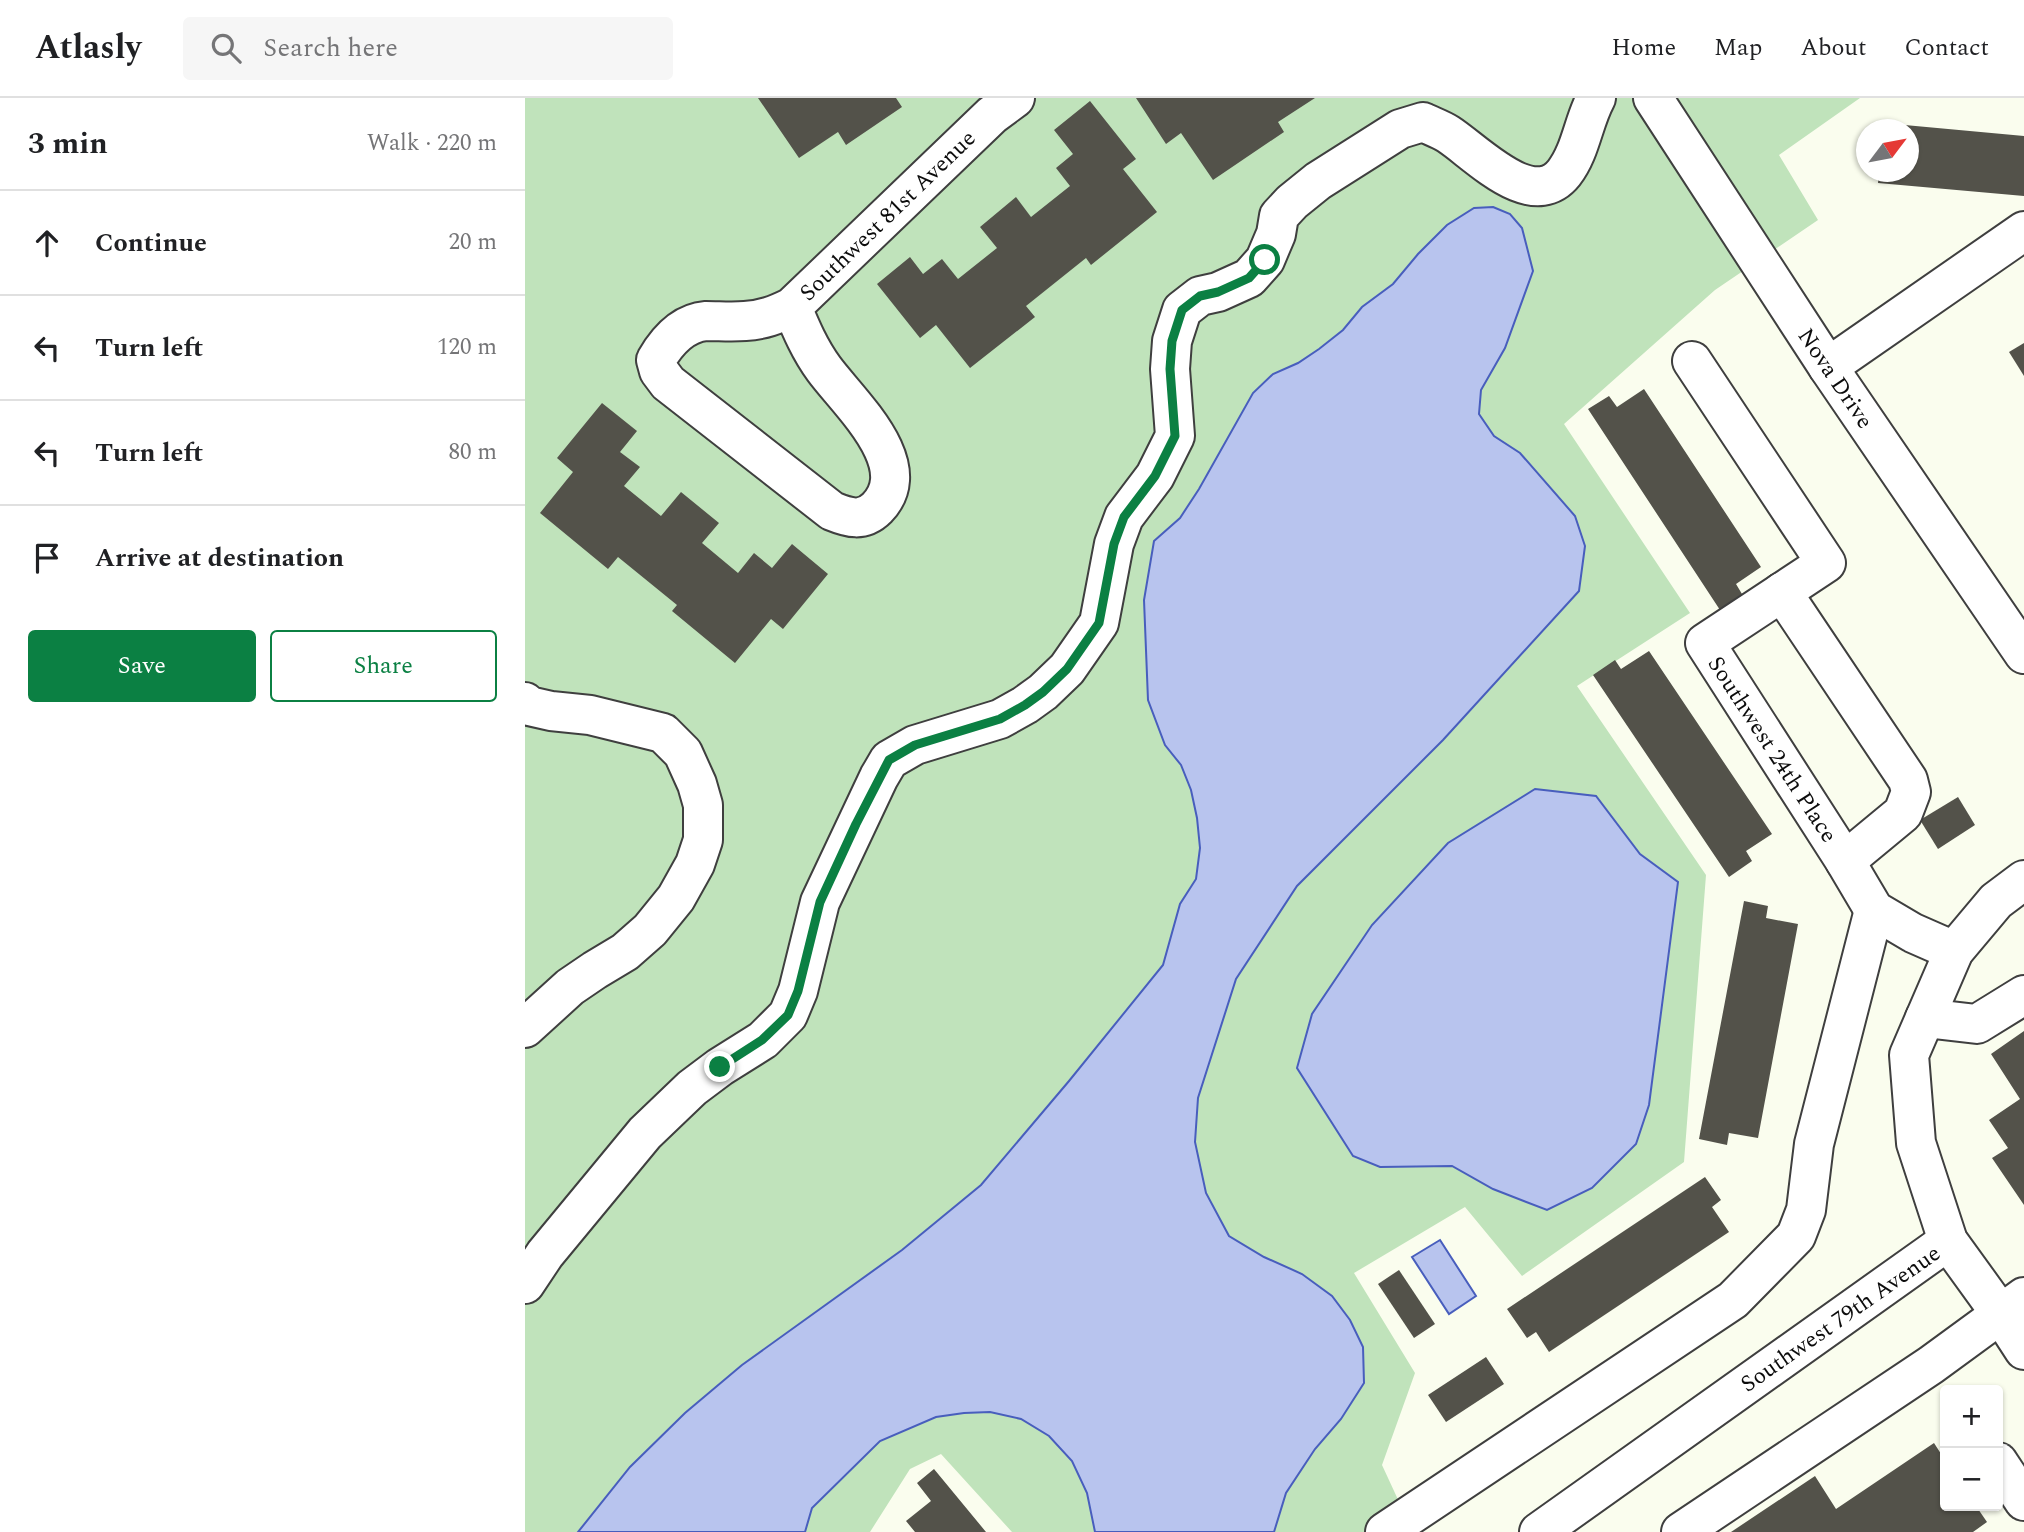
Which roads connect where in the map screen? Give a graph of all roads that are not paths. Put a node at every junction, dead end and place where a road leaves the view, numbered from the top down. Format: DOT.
graph roads {
  1 [pos="1596,98"];
  2 [pos="1653,98"];
  3 [pos="996,103"];
  4 [pos="2024,231"];
  5 [pos="792,307"];
  6 [pos="1692,361"];
  7 [pos="1828,367"];
  8 [pos="1782,592"];
  9 [pos="2024,654"];
  10 [pos="525,702"];
  11 [pos="1845,861"];
  12 [pos="2024,880"];
  13 [pos="1874,910"];
  14 [pos="1954,951"];
  15 [pos="2024,995"];
  16 [pos="1926,1018"];
  17 [pos="525,1028"];
  18 [pos="1948,1241"];
  19 [pos="525,1284"];
  20 [pos="2012,1305"];
  21 [pos="2024,1350"];
  22 [pos="1940,1377"];
  23 [pos="2003,1470"];
  24 [pos="2024,1501"];
  25 [pos="1385,1532"];
  26 [pos="1539,1532"];
  27 [pos="1681,1532"];
  1 -- 19 [label="street"];
  2 -- 7 [label="street, Nova Drive"];
  3 -- 5 [label="street, Southwest 81st Avenue"];
  4 -- 7 [label="street"];
  5 -- 5 [label="street, Southwest 81st Avenue"];
  6 -- 8 [label="street, Southwest 24th Place"];
  7 -- 9 [label="street, Nova Drive"];
  8 -- 11 [label="street, Southwest 24th Place"];
  8 -- 11 [label="street, Southwest 24th Place"];
  10 -- 17 [label="street"];
  11 -- 13 [label="street, Southwest 24th Place"];
  12 -- 14 [label="street, Southwest 79th Avenue"];
  13 -- 14 [label="street, Southwest 24th Place"];
  13 -- 25 [label="street"];
  14 -- 16 [label="street, Southwest 79th Avenue"];
  15 -- 16 [label="street"];
  16 -- 18 [label="street, Southwest 79th Avenue"];
  18 -- 20 [label="street"];
  18 -- 26 [label="street, Southwest 79th Avenue"];
  20 -- 21 [label="street"];
  20 -- 22 [label="street"];
  22 -- 27 [label="street"];
  23 -- 24 [label="street"];
}
